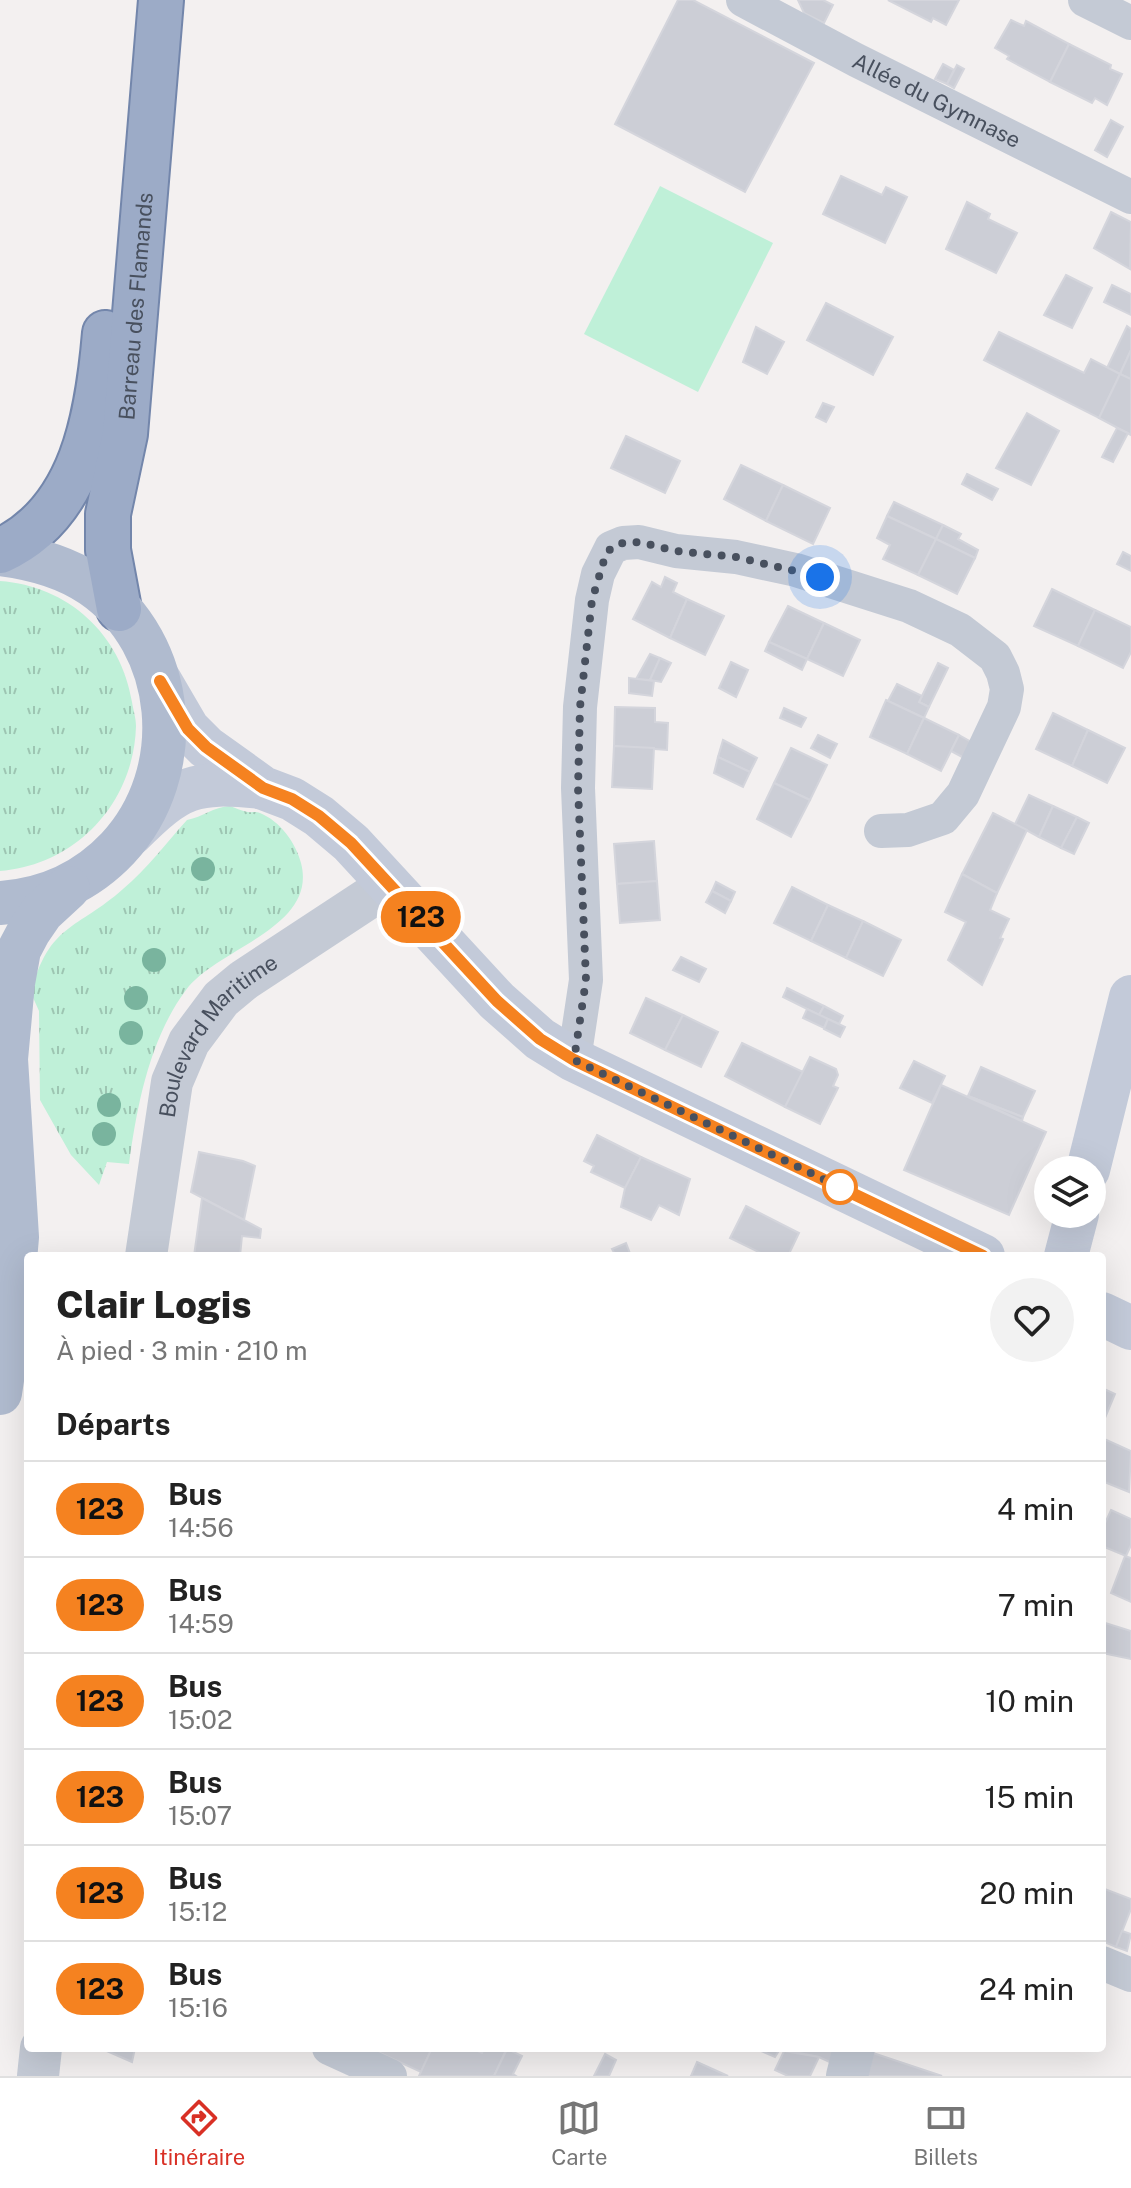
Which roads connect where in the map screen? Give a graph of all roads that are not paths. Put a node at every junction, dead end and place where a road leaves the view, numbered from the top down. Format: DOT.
graph roads {
  1 [pos="131,0"];
  2 [pos="161,0"];
  3 [pos="1085,0"];
  4 [pos="763,5"];
  5 [pos="1131,23"];
  6 [pos="1131,197"];
  7 [pos="0,552"];
  8 [pos="119,609"];
  9 [pos="160,681"];
  10 [pos="263,788"];
  11 [pos="881,831"];
  12 [pos="131,834"];
  13 [pos="390,884"];
  14 [pos="70,886"];
  15 [pos="0,903"];
  16 [pos="1131,997"];
  17 [pos="3,1046"];
  18 [pos="574,1060"];
  19 [pos="1091,1156"];
  20 [pos="1073,1228"];
  21 [pos="147,1252"];
  22 [pos="975,1252"];
  23 [pos="1067,1252"];
  24 [pos="1106,1316"];
  25 [pos="1131,1328"];
  26 [pos="0,1393"];
  27 [pos="1106,1965"];
  28 [pos="1131,1975"];
  29 [pos="41,2052"];
  30 [pos="338,2052"];
  31 [pos="853,2052"];
  32 [pos="38,2076"];
  33 [pos="390,2076"];
  34 [pos="847,2076"];
  1 -- 7 [label="highway, Barreau des Flamands"];
  2 -- 8 [label="highway, Barreau des Flamands"];
  3 -- 5 [label="street"];
  4 -- 6 [label="street, Allée du Gymnase"];
  7 -- 8 [label="main road"];
  8 -- 9 [label="main road"];
  9 -- 10 [label="main road"];
  9 -- 12 [label="main road"];
  10 -- 12 [label="main road"];
  10 -- 13 [label="main road"];
  11 -- 18 [label="street"];
  12 -- 14 [label="main road"];
  13 -- 18 [label="main road"];
  13 -- 21 [label="street, Boulevard Maritime"];
  14 -- 15 [label="main road"];
  14 -- 17 [label="main road"];
  16 -- 19 [label="main road"];
  17 -- 26 [label="main road"];
  18 -- 22 [label="main road"];
  20 -- 23 [label="main road"];
  24 -- 25 [label="main road"];
  27 -- 28 [label="street"];
  29 -- 32 [label="street"];
  30 -- 33 [label="street"];
  31 -- 34 [label="street"];
}
